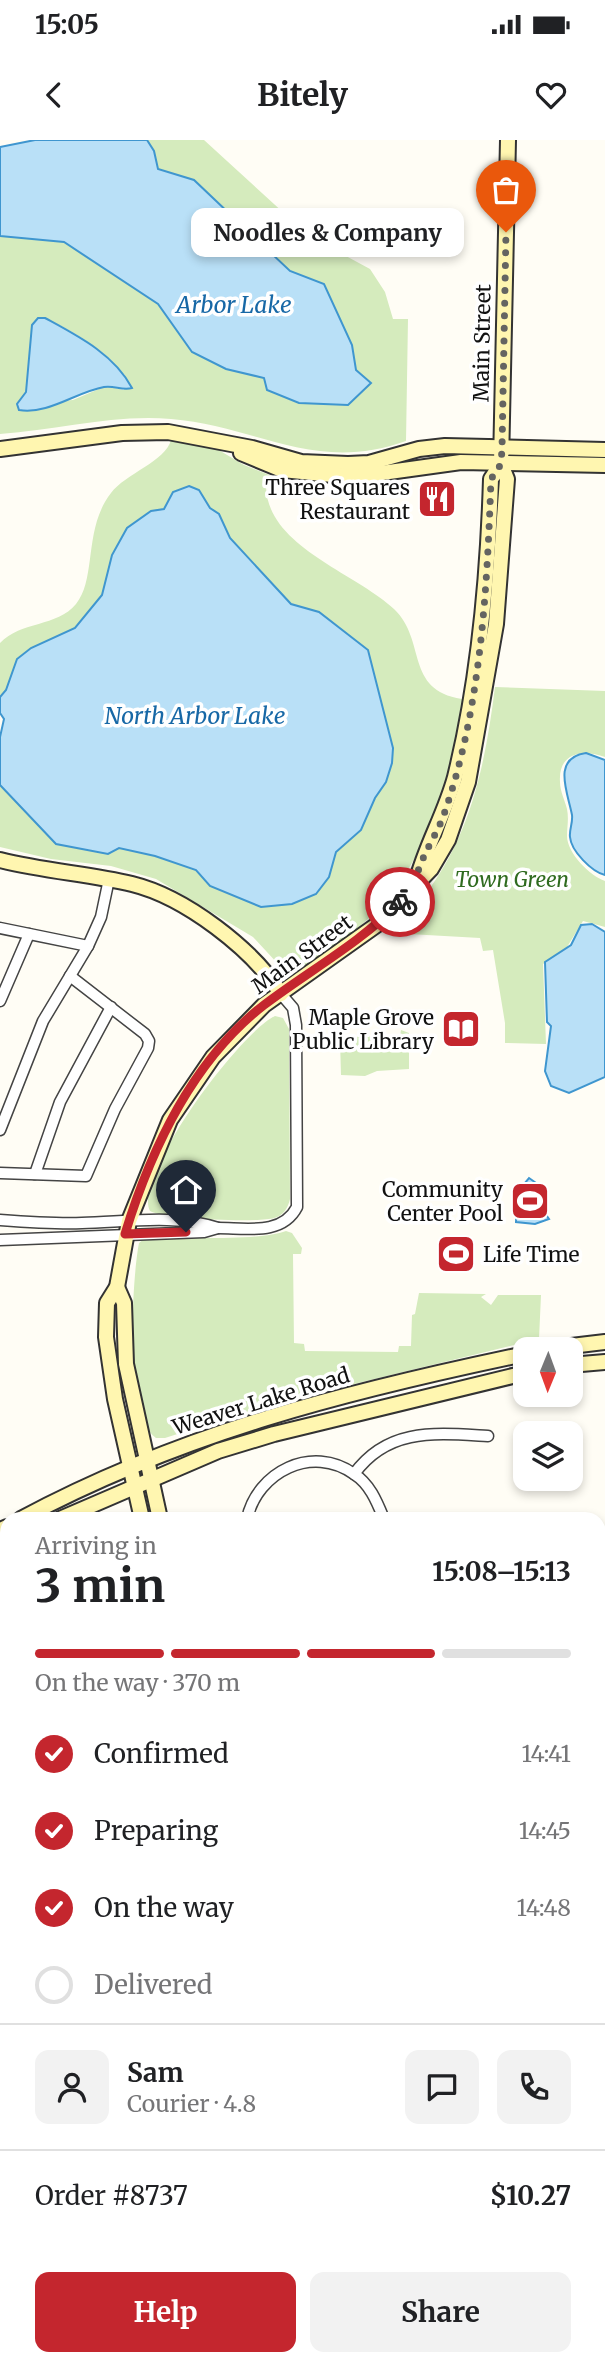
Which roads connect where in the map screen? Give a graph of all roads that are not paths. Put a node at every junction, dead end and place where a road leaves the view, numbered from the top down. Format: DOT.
graph roads {
  1 [pos="508,140"];
  2 [pos="0,449"];
  3 [pos="605,450"];
  4 [pos="501,456"];
  5 [pos="605,465"];
  6 [pos="0,860"];
  7 [pos="109,879"];
  8 [pos="0,928"];
  9 [pos="29,934"];
  10 [pos="88,946"];
  11 [pos="70,976"];
  12 [pos="281,994"];
  13 [pos="0,1001"];
  14 [pos="111,1007"];
  15 [pos="0,1130"];
  16 [pos="0,1173"];
  17 [pos="35,1174"];
  18 [pos="0,1220"];
  19 [pos="127,1228"];
  20 [pos="0,1240"];
  21 [pos="117,1287"];
  22 [pos="605,1342"];
  23 [pos="583,1345"];
  24 [pos="513,1357"];
  25 [pos="605,1362"];
  26 [pos="583,1364"];
  27 [pos="513,1376"];
  28 [pos="488,1436"];
  29 [pos="147,1459"];
  30 [pos="129,1466"];
  31 [pos="354,1474"];
  32 [pos="151,1478"];
  33 [pos="132,1486"];
  34 [pos="35,1512"];
  35 [pos="75,1512"];
  36 [pos="140,1512"];
  37 [pos="158,1512"];
  38 [pos="250,1512"];
  39 [pos="381,1512"];
  1 -- 4 [label="street, Main Street"];
  2 -- 4 [label="street"];
  3 -- 4 [label="street"];
  4 -- 5 [label="street"];
  4 -- 12 [label="street, Main Street"];
  6 -- 7 [label="street"];
  7 -- 10 [label="street"];
  7 -- 12 [label="street"];
  8 -- 9 [label="street"];
  9 -- 10 [label="street"];
  9 -- 13 [label="street"];
  10 -- 11 [label="street"];
  11 -- 14 [label="street"];
  11 -- 15 [label="street"];
  12 -- 19 [label="street, Main Street"];
  12 -- 19 [label="street"];
  14 -- 17 [label="street"];
  14 -- 17 [label="street"];
  16 -- 17 [label="street"];
  18 -- 19 [label="street"];
  19 -- 20 [label="street"];
  19 -- 21 [label="street, Main Street"];
  21 -- 29 [label="street, Main Street"];
  21 -- 30 [label="street, Main Street"];
  22 -- 23 [label="street"];
  24 -- 29 [label="street, Weaver Lake Road"];
  25 -- 26 [label="street"];
  27 -- 32 [label="street, Weaver Lake Road"];
  28 -- 31 [label="street"];
  29 -- 30 [label="street, Weaver Lake Road"];
  29 -- 32 [label="street, Main Street"];
  30 -- 33 [label="street, Main Street"];
  30 -- 34 [label="street, Weaver Lake Road"];
  31 -- 38 [label="street"];
  31 -- 39 [label="street"];
  32 -- 33 [label="street, Weaver Lake Road"];
  32 -- 37 [label="street, Main Street"];
  33 -- 35 [label="street, Weaver Lake Road"];
  33 -- 36 [label="street, Main Street"];
}
